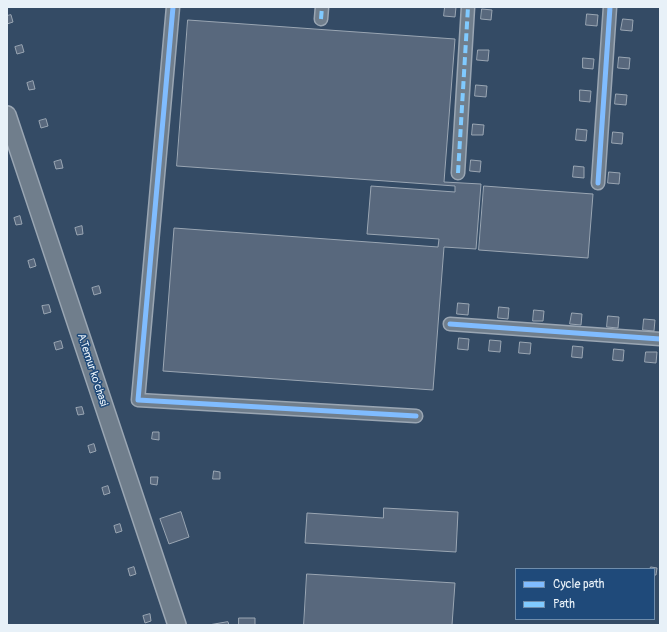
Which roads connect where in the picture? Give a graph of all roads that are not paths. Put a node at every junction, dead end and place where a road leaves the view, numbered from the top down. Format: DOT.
graph roads {
  1 [pos="173,7"];
  2 [pos="322,7"];
  3 [pos="468,7"];
  4 [pos="610,7"];
  5 [pos="321,19"];
  6 [pos="7,115"];
  7 [pos="458,172"];
  8 [pos="598,183"];
  9 [pos="450,324"];
  10 [pos="660,339"];
  11 [pos="416,416"];
  12 [pos="177,625"];
  1 -- 11 [label="street"];
  2 -- 5 [label="street"];
  3 -- 7 [label="street"];
  4 -- 8 [label="street"];
  6 -- 12 [label="main road, A.Temur ko'chasi"];
  9 -- 10 [label="street"];
}
